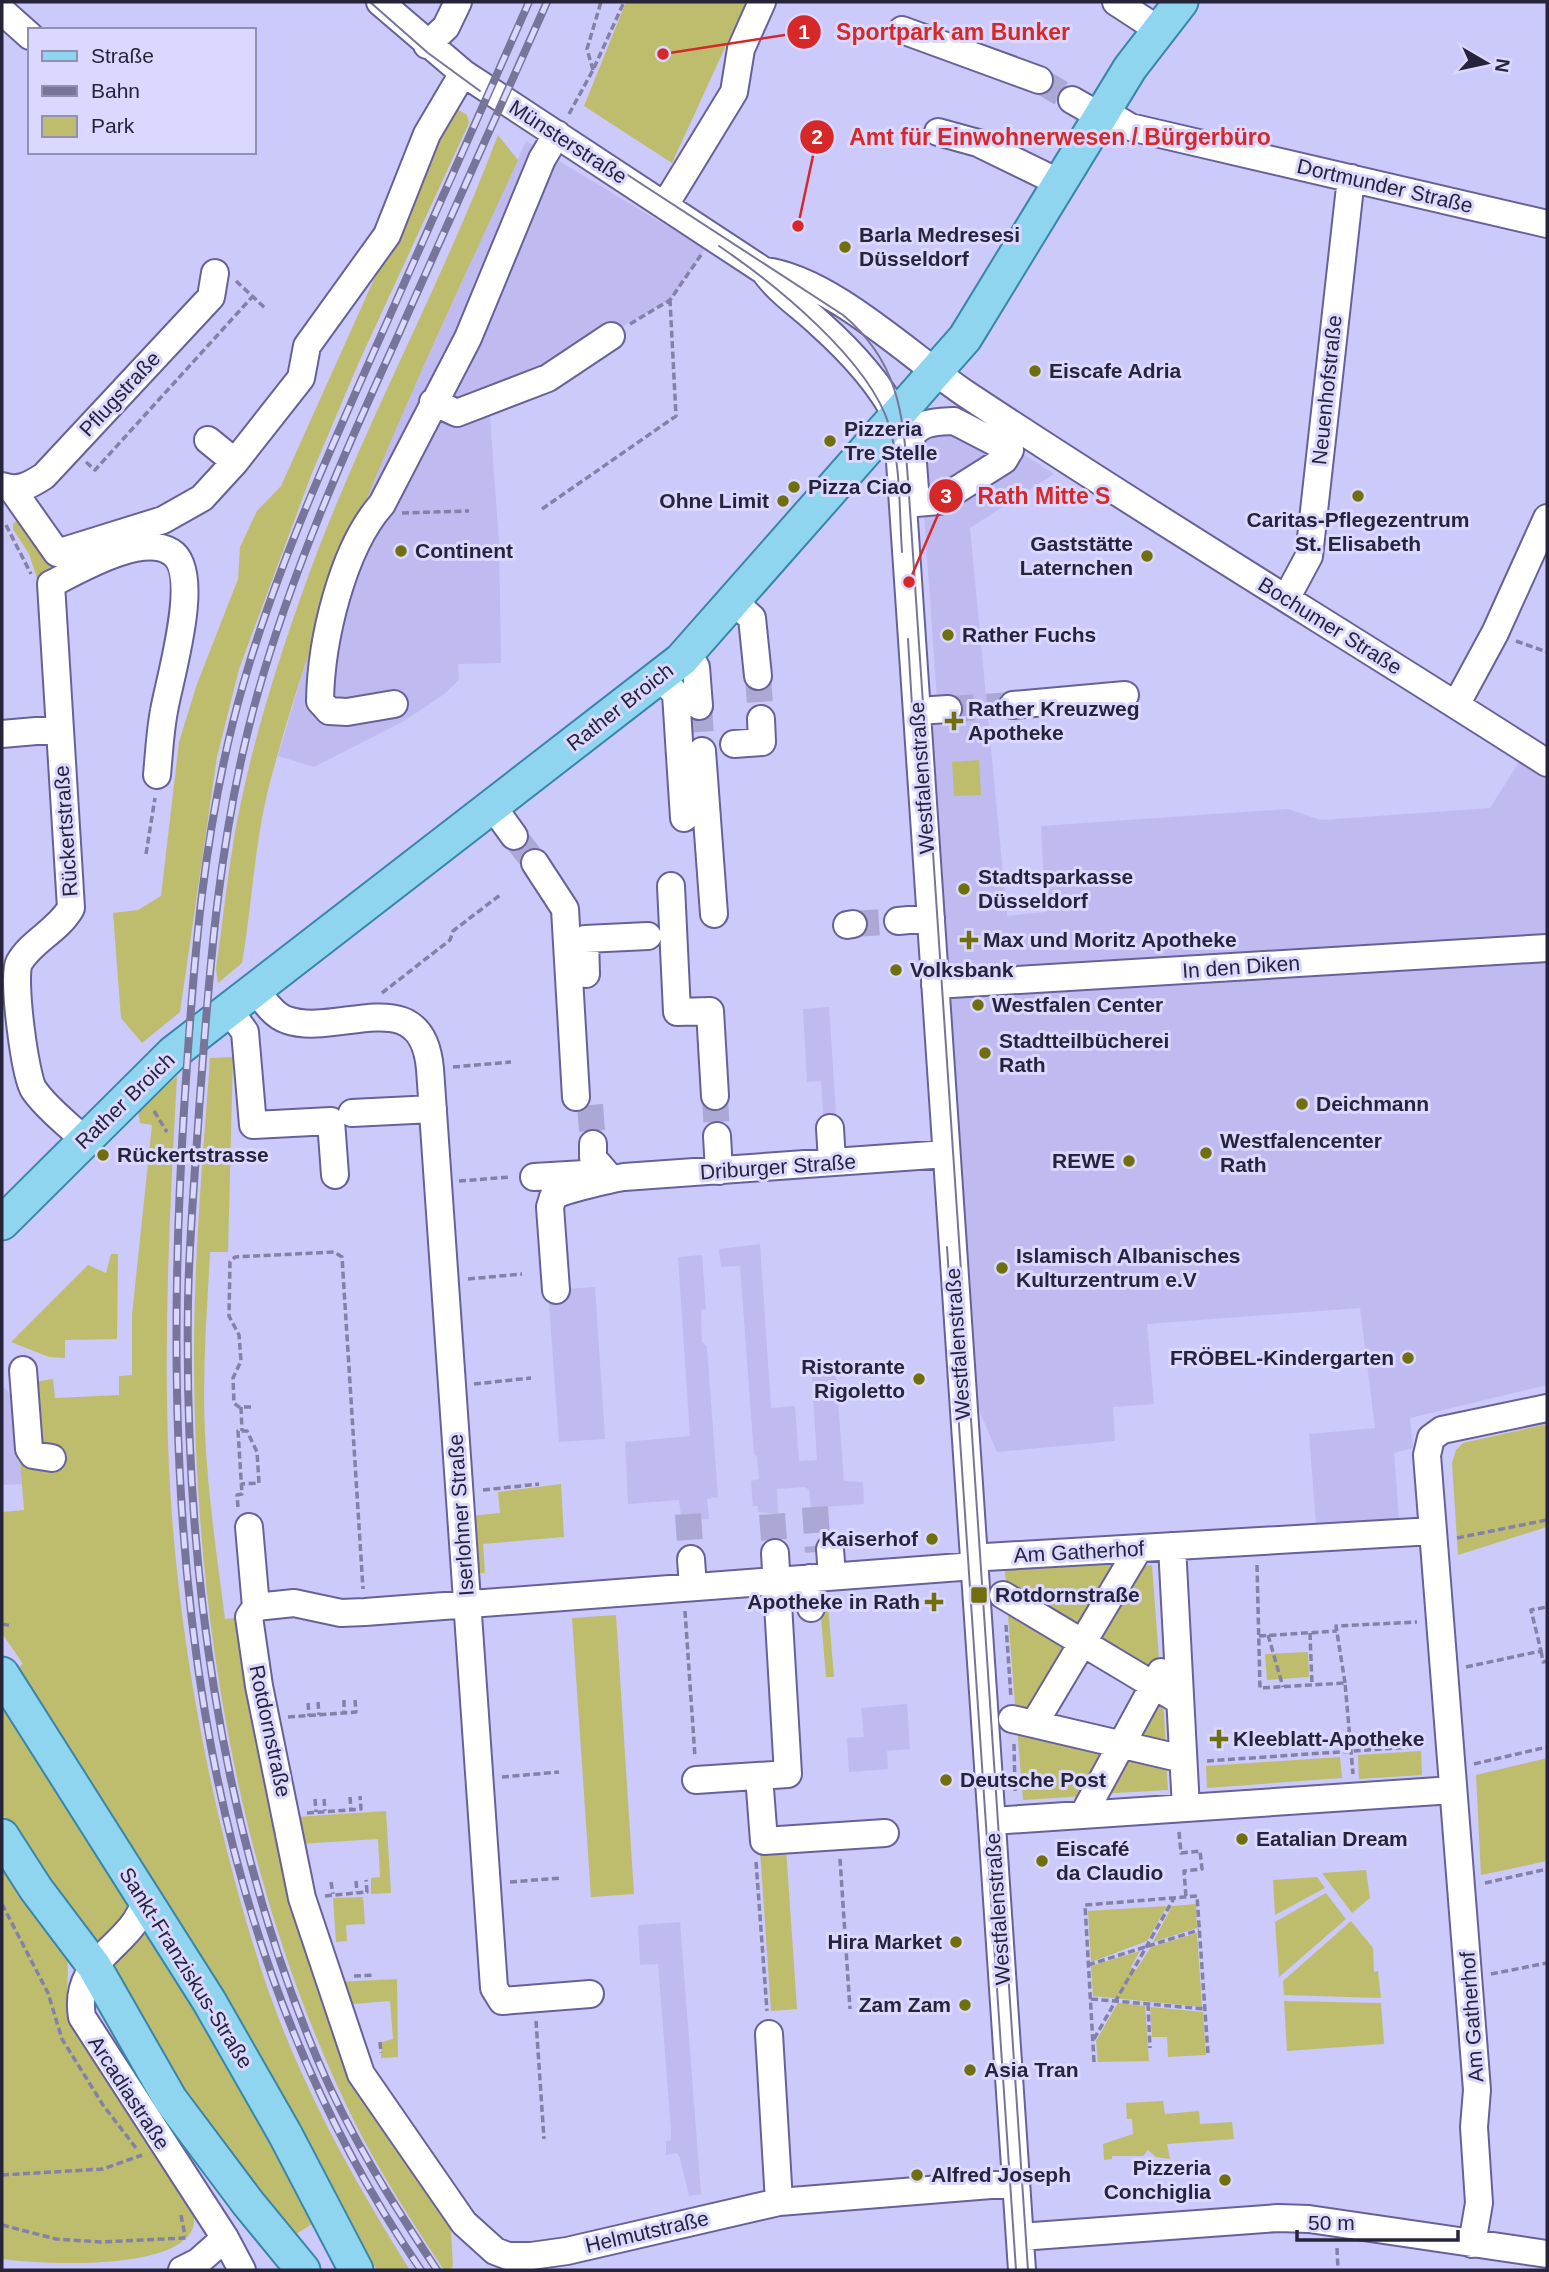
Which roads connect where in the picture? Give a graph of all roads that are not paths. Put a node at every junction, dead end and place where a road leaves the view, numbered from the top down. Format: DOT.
graph roads {
  1 [pos="380,2"];
  2 [pos="458,2"];
  3 [pos="762,2"];
  4 [pos="1116,2"];
  5 [pos="1181,2"];
  6 [pos="2,11"];
  7 [pos="902,30"];
  8 [pos="1160,30"];
  9 [pos="28,34"];
  10 [pos="427,45"];
  11 [pos="463,73"];
  12 [pos="1039,80"];
  13 [pos="1092,109"];
  14 [pos="938,132"];
  15 [pos="558,134"];
  16 [pos="1351,178"];
  17 [pos="1058,182"];
  18 [pos="665,205"];
  19 [pos="1547,224"];
  20 [pos="764,271"];
  21 [pos="215,273"];
  22 [pos="611,336"];
  23 [pos="937,373"];
  24 [pos="433,402"];
  25 [pos="897,417"];
  26 [pos="208,440"];
  27 [pos="235,462"];
  28 [pos="7,487"];
  29 [pos="1547,518"];
  30 [pos="1287,597"];
  31 [pos="734,602"];
  32 [pos="686,654"];
  33 [pos="758,676"];
  34 [pos="660,677"];
  35 [pos="1125,695"];
  36 [pos="394,704"];
  37 [pos="1013,705"];
  38 [pos="1457,705"];
  39 [pos="699,706"];
  40 [pos="948,709"];
  41 [pos="917,711"];
  42 [pos="761,719"];
  43 [pos="59,729"];
  44 [pos="2,734"];
  45 [pos="734,744"];
  46 [pos="702,751"];
  47 [pos="1547,763"];
  48 [pos="156,788"];
  49 [pos="493,807"];
  50 [pos="684,818"];
  51 [pos="514,836"];
  52 [pos="535,863"];
  53 [pos="671,886"];
  54 [pos="714,915"];
  55 [pos="931,918"];
  56 [pos="898,921"];
  57 [pos="648,936"];
  58 [pos="1547,948"];
  59 [pos="935,985"];
  60 [pos="256,990"];
  61 [pos="229,1010"];
  62 [pos="715,1096"];
  63 [pos="433,1109"];
  64 [pos="352,1113"];
  65 [pos="830,1128"];
  66 [pos="718,1136"];
  67 [pos="84,1140"];
  68 [pos="593,1144"];
  69 [pos="946,1154"];
  70 [pos="832,1163"];
  71 [pos="719,1171"];
  72 [pos="335,1175"];
  73 [pos="534,1177"];
  74 [pos="611,1179"];
  75 [pos="2,1223"];
  76 [pos="556,1290"];
  77 [pos="23,1370"];
  78 [pos="1547,1408"];
  79 [pos="52,1458"];
  80 [pos="249,1527"];
  81 [pos="1434,1536"];
  82 [pos="1172,1546"];
  83 [pos="1139,1548"];
  84 [pos="775,1553"];
  85 [pos="691,1559"];
  86 [pos="980,1561"];
  87 [pos="822,1566"];
  88 [pos="777,1580"];
  89 [pos="688,1588"];
  90 [pos="1003,1595"];
  91 [pos="467,1605"];
  92 [pos="256,1607"];
  93 [pos="811,1608"];
  94 [pos="1082,1642"];
  95 [pos="1177,1643"];
  96 [pos="2,1674"];
  97 [pos="1154,1685"];
  98 [pos="1180,1701"];
  99 [pos="1122,1745"];
  100 [pos="1183,1760"];
  101 [pos="1451,1768"];
  102 [pos="760,1776"];
  103 [pos="696,1780"];
  104 [pos="1185,1808"];
  105 [pos="1083,1815"];
  106 [pos="992,1821"];
  107 [pos="885,1833"];
  108 [pos="2,1836"];
  109 [pos="145,1902"];
  110 [pos="94,1966"];
  111 [pos="590,1994"];
  112 [pos="769,2034"];
  113 [pos="1016,2183"];
  114 [pos="779,2202"];
  115 [pos="1020,2237"];
  116 [pos="225,2238"];
  117 [pos="478,2238"];
  118 [pos="1472,2244"];
  119 [pos="1547,2254"];
  120 [pos="190,2266"];
  121 [pos="242,2270"];
  122 [pos="303,2270"];
  123 [pos="356,2270"];
  124 [pos="1022,2270"];
  1 -- 10 [label="street, Münsterstraße"];
  2 -- 10 [label="street"];
  3 -- 18 [label="street"];
  4 -- 8 [label="street"];
  5 -- 8 [label="main road, Rather Broich"];
  6 -- 9 [label="street"];
  7 -- 12 [label="street"];
  8 -- 13 [label="main road, Rather Broich"];
  10 -- 11 [label="street, Münsterstraße"];
  11 -- 15 [label="street, Münsterstraße"];
  11 -- 27 [label="street"];
  13 -- 16 [label="street, Dortmunder Straße"];
  13 -- 17 [label="main road, Rather Broich"];
  14 -- 17 [label="street"];
  15 -- 18 [label="street, Münsterstraße"];
  15 -- 24 [label="street"];
  16 -- 19 [label="street, Dortmunder Straße"];
  16 -- 30 [label="street, Neuenhofstraße"];
  17 -- 23 [label="main road, Rather Broich"];
  18 -- 20 [label="street, Münsterstraße"];
  20 -- 23 [label="street, Münsterstraße"];
  20 -- 25 [label="street, Münsterstraße"];
  21 -- 28 [label="street, Pflugstraße"];
  22 -- 24 [label="street"];
  23 -- 25 [label="main road, Rather Broich"];
  23 -- 30 [label="street, Bochumer Straße"];
  24 -- 36 [label="street"];
  25 -- 31 [label="main road, Rather Broich"];
  25 -- 41 [label="street, Westfalenstraße"];
  26 -- 27 [label="street"];
  27 -- 28 [label="street"];
  29 -- 38 [label="street"];
  30 -- 38 [label="street, Bochumer Straße"];
  31 -- 32 [label="main road, Rather Broich"];
  31 -- 33 [label="street"];
  32 -- 34 [label="main road, Rather Broich"];
  32 -- 39 [label="street"];
  34 -- 49 [label="main road, Rather Broich"];
  34 -- 50 [label="street"];
  35 -- 37 [label="street"];
  38 -- 47 [label="street, Bochumer Straße"];
  40 -- 41 [label="street"];
  41 -- 55 [label="street, Westfalenstraße"];
  42 -- 45 [label="street"];
  43 -- 44 [label="street"];
  43 -- 48 [label="street, Rückertstraße"];
  43 -- 67 [label="street, Rückertstraße"];
  46 -- 54 [label="street"];
  49 -- 51 [label="street"];
  49 -- 60 [label="main road, Rather Broich"];
  52 -- 57 [label="street"];
  53 -- 62 [label="street"];
  55 -- 56 [label="street"];
  55 -- 59 [label="street, Westfalenstraße"];
  58 -- 59 [label="street, In den Diken"];
  59 -- 69 [label="street, Westfalenstraße"];
  60 -- 61 [label="main road, Rather Broich"];
  60 -- 63 [label="street, Iserlohner Straße"];
  61 -- 67 [label="main road, Rather Broich"];
  61 -- 72 [label="street"];
  63 -- 64 [label="street"];
  63 -- 91 [label="street, Iserlohner Straße"];
  65 -- 70 [label="street"];
  66 -- 71 [label="street"];
  67 -- 75 [label="main road, Rather Broich"];
  68 -- 74 [label="street"];
  69 -- 70 [label="street, Driburger Straße"];
  69 -- 86 [label="street, Westfalenstraße"];
  70 -- 71 [label="street, Driburger Straße"];
  71 -- 74 [label="street, Driburger Straße"];
  73 -- 74 [label="street"];
  74 -- 76 [label="street"];
  77 -- 79 [label="street"];
  78 -- 81 [label="street, Am Gatherhof"];
  80 -- 92 [label="street, Rotdornstraße"];
  81 -- 82 [label="street, Am Gatherhof"];
  81 -- 101 [label="street, Am Gatherhof"];
  82 -- 83 [label="street, Am Gatherhof"];
  82 -- 95 [label="street, Am Gatherhof"];
  83 -- 86 [label="street, Am Gatherhof"];
  83 -- 94 [label="street"];
  84 -- 88 [label="street"];
  85 -- 89 [label="street"];
  86 -- 87 [label="street"];
  86 -- 106 [label="street, Westfalenstraße"];
  87 -- 88 [label="street"];
  87 -- 93 [label="street"];
  88 -- 89 [label="street"];
  88 -- 102 [label="street"];
  89 -- 91 [label="street"];
  90 -- 94 [label="street"];
  91 -- 92 [label="street"];
  91 -- 111 [label="street, Iserlohner Straße"];
  92 -- 117 [label="street, Rotdornstraße"];
  94 -- 97 [label="street"];
  94 -- 99 [label="street"];
  95 -- 97 [label="street"];
  95 -- 98 [label="street, Am Gatherhof"];
  96 -- 109 [label="main road, Sankt-Franziskus-Straße"];
  97 -- 98 [label="street"];
  97 -- 99 [label="street"];
  98 -- 100 [label="street, Am Gatherhof"];
  99 -- 100 [label="street"];
  99 -- 105 [label="street"];
  100 -- 104 [label="street, Am Gatherhof"];
  101 -- 104 [label="street"];
  101 -- 118 [label="street, Am Gatherhof"];
  102 -- 103 [label="street"];
  102 -- 107 [label="street"];
  104 -- 105 [label="street"];
  105 -- 106 [label="street"];
  106 -- 113 [label="street, Westfalenstraße"];
  108 -- 110 [label="main road"];
  109 -- 110 [label="street, Arcadiastraße"];
  109 -- 123 [label="main road, Sankt-Franziskus-Straße"];
  110 -- 116 [label="street, Arcadiastraße"];
  110 -- 122 [label="main road"];
  112 -- 114 [label="street"];
  113 -- 114 [label="street, Helmutstraße"];
  113 -- 115 [label="street, Westfalenstraße"];
  114 -- 117 [label="street, Helmutstraße"];
  115 -- 118 [label="street"];
  115 -- 124 [label="street, Westfalenstraße"];
  116 -- 120 [label="street"];
  116 -- 121 [label="street, Arcadiastraße"];
  118 -- 119 [label="street"];
}
